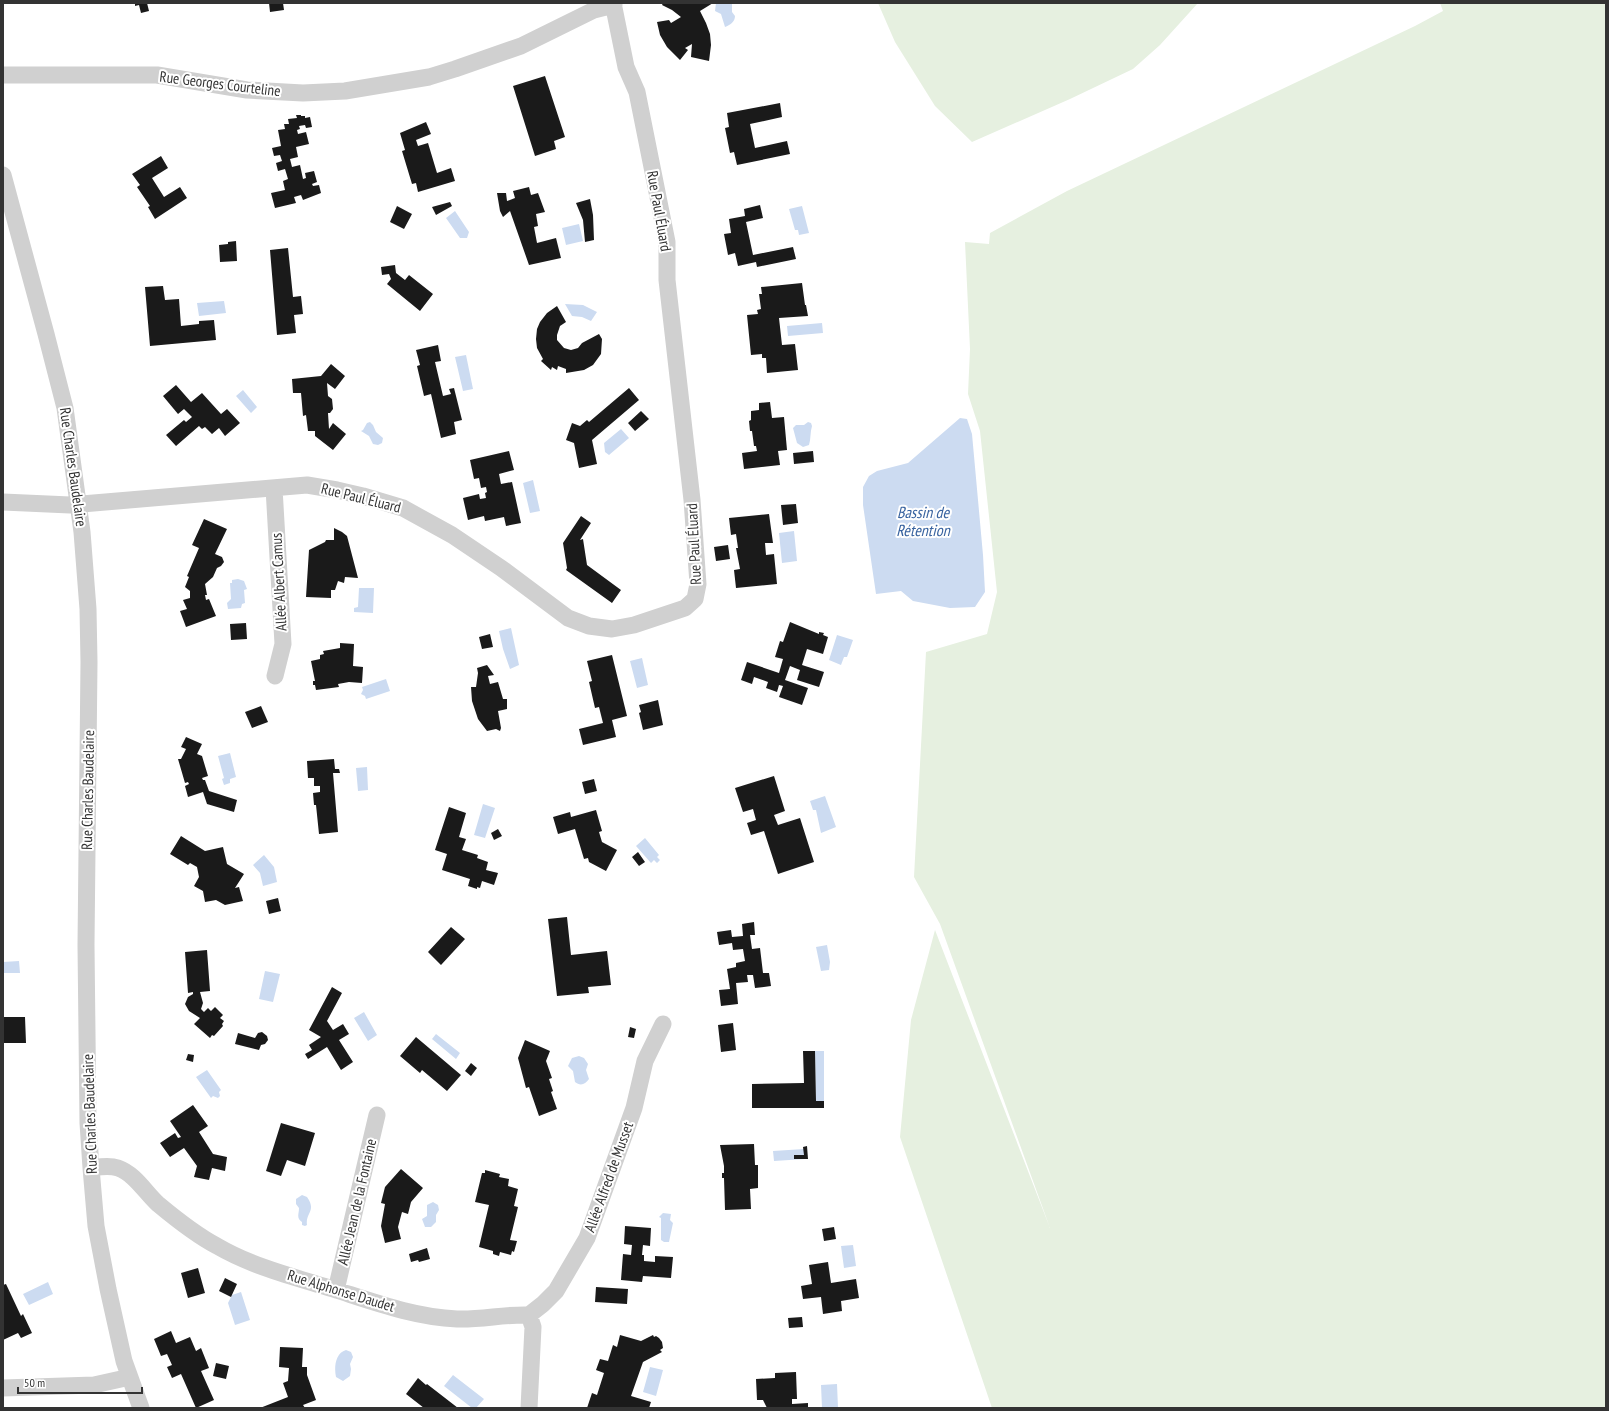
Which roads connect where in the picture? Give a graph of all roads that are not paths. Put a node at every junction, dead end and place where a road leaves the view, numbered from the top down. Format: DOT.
graph roads {
  1 [pos="614,4"];
  2 [pos="3,75"];
  3 [pos="3,175"];
  4 [pos="274,488"];
  5 [pos="3,502"];
  6 [pos="78,504"];
  7 [pos="275,676"];
  8 [pos="663,1024"];
  9 [pos="377,1115"];
  10 [pos="91,1168"];
  11 [pos="336,1290"];
  12 [pos="529,1315"];
  13 [pos="130,1377"];
  14 [pos="3,1388"];
  15 [pos="141,1408"];
  16 [pos="529,1408"];
  1 -- 2 [label="street, Rue Georges Courteline"];
  1 -- 4 [label="street, Rue Paul Éluard"];
  3 -- 6 [label="street, Rue Charles Baudelaire"];
  4 -- 6 [label="street, Rue Paul Éluard"];
  4 -- 7 [label="street, Allée Albert Camus"];
  5 -- 6 [label="street, Rue Paul Éluard"];
  6 -- 10 [label="street, Rue Charles Baudelaire"];
  8 -- 12 [label="street, Allée Alfred de Musset"];
  9 -- 11 [label="street, Allée Jean de la Fontaine"];
  10 -- 11 [label="street, Rue Alphonse Daudet"];
  10 -- 13 [label="street, Rue Charles Baudelaire"];
  11 -- 12 [label="street, Rue Alphonse Daudet"];
  12 -- 16 [label="street"];
  13 -- 14 [label="street"];
  13 -- 15 [label="street, Rue Charles Baudelaire"];
}
